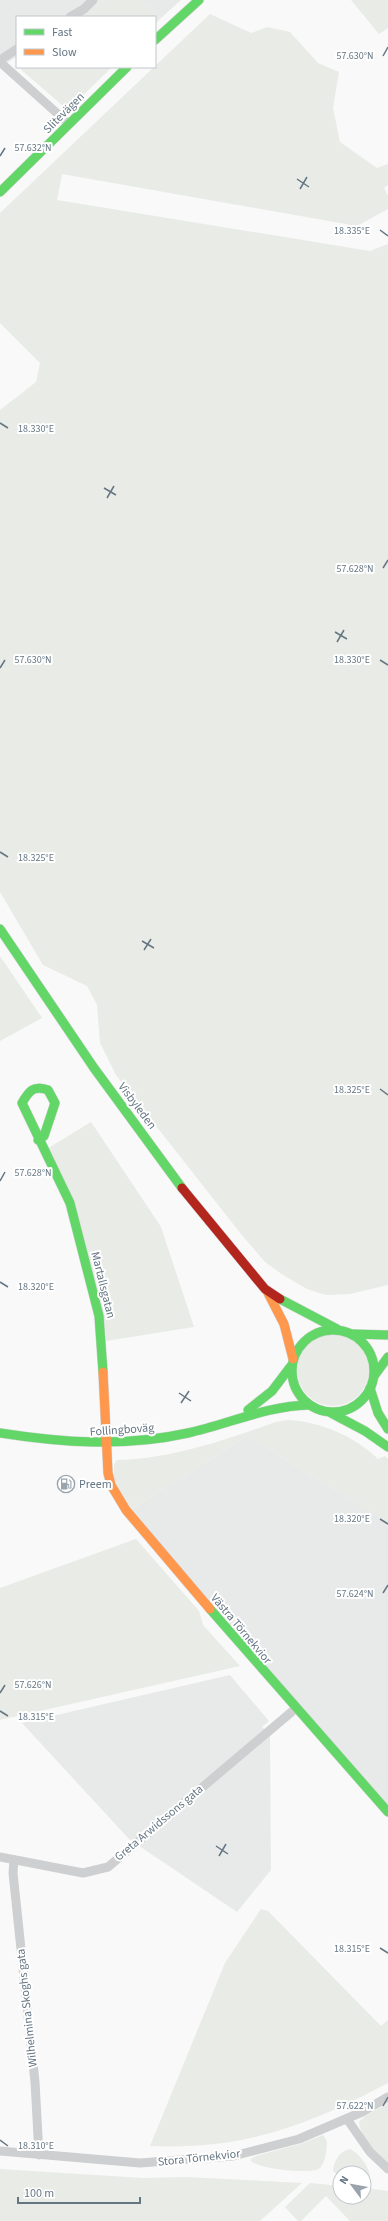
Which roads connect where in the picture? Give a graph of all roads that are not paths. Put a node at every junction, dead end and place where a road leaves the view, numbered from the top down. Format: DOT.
graph roads {
  1 [pos="93,0"];
  2 [pos="199,0"];
  3 [pos="72,16"];
  4 [pos="156,39"];
  5 [pos="16,50"];
  6 [pos="0,61"];
  7 [pos="126,68"];
  8 [pos="69,124"];
  9 [pos="0,192"];
  10 [pos="0,929"];
  11 [pos="38,1140"];
  12 [pos="265,1289"];
  13 [pos="337,1330"];
  14 [pos="352,1334"];
  15 [pos="388,1335"];
  16 [pos="388,1357"];
  17 [pos="292,1363"];
  18 [pos="374,1376"];
  19 [pos="370,1388"];
  20 [pos="310,1405"];
  21 [pos="330,1412"];
  22 [pos="243,1415"];
  23 [pos="388,1429"];
  24 [pos="0,1433"];
  25 [pos="107,1445"];
  26 [pos="388,1447"];
  27 [pos="295,1709"];
  28 [pos="388,1812"];
  29 [pos="0,1858"];
  30 [pos="14,1860"];
  31 [pos="388,2097"];
  32 [pos="347,2119"];
  33 [pos="0,2151"];
  34 [pos="39,2155"];
  35 [pos="388,2170"];
  1 -- 3 [label="street"];
  2 -- 4 [label="main road"];
  5 -- 6 [label="street"];
  6 -- 8 [label="street"];
  7 -- 8 [label="main road, Slitevägen"];
  8 -- 9 [label="main road, Slitevägen"];
  10 -- 12 [label="main road, Visbyleden"];
  11 -- 11 [label="main road, Martallsgatan"];
  11 -- 25 [label="main road, Martallsgatan"];
  12 -- 13 [label="main road, Visbyleden"];
  12 -- 17 [label="main road, Visbyleden"];
  13 -- 14 [label="main road"];
  13 -- 17 [label="main road"];
  14 -- 15 [label="main road"];
  14 -- 18 [label="main road"];
  16 -- 18 [label="main road"];
  17 -- 20 [label="main road"];
  17 -- 22 [label="main road, Follingboväg"];
  18 -- 19 [label="main road"];
  19 -- 21 [label="main road"];
  19 -- 23 [label="main road"];
  20 -- 21 [label="main road"];
  20 -- 22 [label="main road, Follingboväg"];
  21 -- 26 [label="main road"];
  22 -- 25 [label="main road, Follingboväg"];
  24 -- 25 [label="main road, Follingboväg"];
  25 -- 27 [label="main road, Västra Törnekvior"];
  27 -- 28 [label="main road, Västra Törnekvior"];
  27 -- 30 [label="street, Greta Arwidssons gata"];
  29 -- 30 [label="street, Greta Arwidssons gata"];
  30 -- 34 [label="street, Wilhelmina Skoghs gata"];
  31 -- 32 [label="street, Stora Törnekvior"];
  32 -- 34 [label="street, Stora Törnekvior"];
  32 -- 35 [label="street"];
  33 -- 34 [label="street, Stora Törnekvior"];
}
